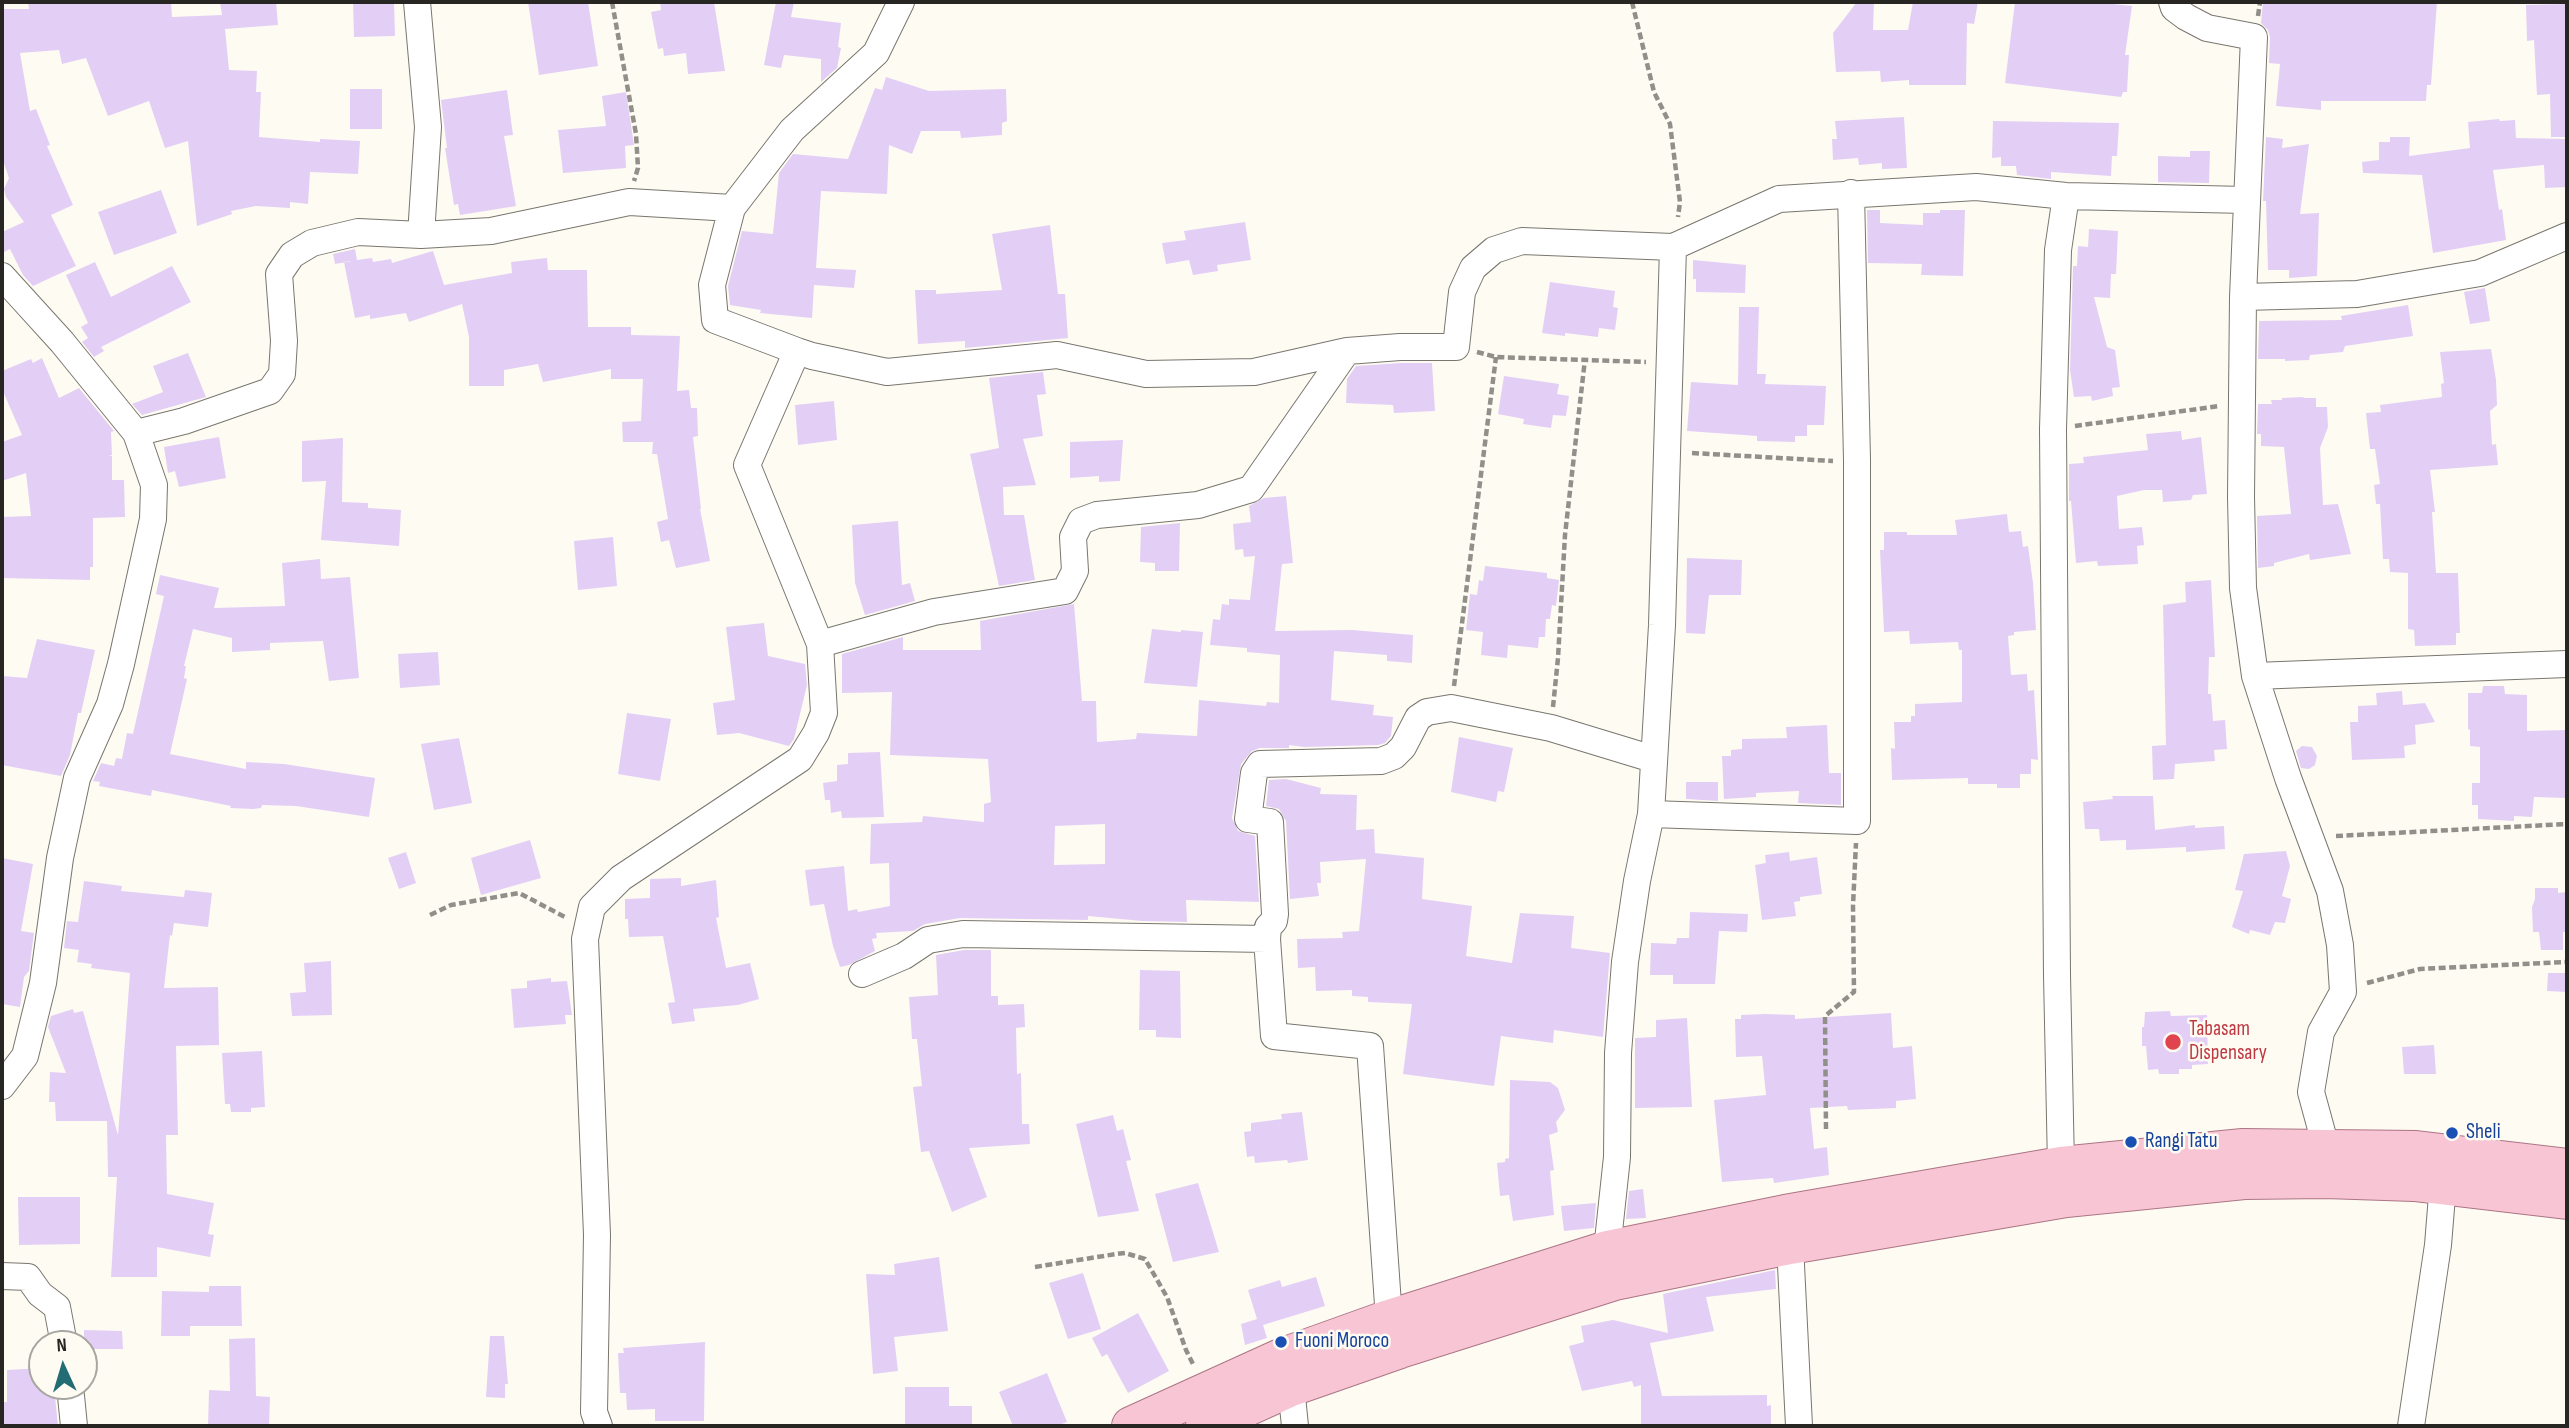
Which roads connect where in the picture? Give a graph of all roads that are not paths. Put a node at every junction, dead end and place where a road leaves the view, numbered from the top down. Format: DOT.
graph roads {
  1 [pos="416,2"];
  2 [pos="901,2"];
  3 [pos="2172,2"];
  4 [pos="1851,193"];
  5 [pos="2066,196"];
  6 [pos="2246,200"];
  7 [pos="732,208"];
  8 [pos="421,235"];
  9 [pos="2567,236"];
  10 [pos="1673,247"];
  11 [pos="2,276"];
  12 [pos="2243,297"];
  13 [pos="797,351"];
  14 [pos="1347,351"];
  15 [pos="136,433"];
  16 [pos="820,644"];
  17 [pos="2567,664"];
  18 [pos="2255,676"];
  19 [pos="1653,759"];
  20 [pos="1651,814"];
  21 [pos="1267,939"];
  22 [pos="862,974"];
  23 [pos="2,1086"];
  24 [pos="2326,1147"];
  25 [pos="2061,1166"];
  26 [pos="2567,1168"];
  27 [pos="2445,1169"];
  28 [pos="2567,1200"];
  29 [pos="1790,1245"];
  30 [pos="1607,1250"];
  31 [pos="2,1276"];
  32 [pos="1389,1320"];
  33 [pos="61,1330"];
  34 [pos="1291,1388"];
  35 [pos="71,1400"];
  36 [pos="74,1426"];
  37 [pos="599,1426"];
  38 [pos="1131,1426"];
  39 [pos="1205,1426"];
  40 [pos="1295,1426"];
  41 [pos="1799,1426"];
  42 [pos="2411,1426"];
  1 -- 8 [label="street"];
  2 -- 7 [label="street"];
  3 -- 6 [label="street"];
  4 -- 5 [label="street"];
  4 -- 10 [label="street"];
  4 -- 20 [label="street"];
  5 -- 6 [label="street"];
  5 -- 25 [label="street"];
  6 -- 12 [label="street"];
  7 -- 8 [label="street"];
  7 -- 13 [label="street"];
  8 -- 15 [label="street"];
  9 -- 12 [label="street"];
  10 -- 14 [label="street"];
  10 -- 19 [label="street"];
  11 -- 15 [label="street"];
  12 -- 18 [label="street"];
  13 -- 14 [label="street"];
  13 -- 16 [label="street"];
  14 -- 16 [label="street"];
  15 -- 23 [label="street"];
  16 -- 37 [label="street"];
  17 -- 18 [label="street"];
  18 -- 24 [label="street"];
  19 -- 20 [label="street"];
  19 -- 21 [label="street"];
  20 -- 30 [label="street"];
  21 -- 22 [label="street"];
  21 -- 32 [label="street"];
  24 -- 25 [label="main road"];
  24 -- 27 [label="main road"];
  25 -- 30 [label="main road"];
  26 -- 27 [label="main road"];
  27 -- 28 [label="main road"];
  27 -- 29 [label="main road"];
  27 -- 42 [label="street"];
  29 -- 34 [label="main road"];
  29 -- 41 [label="street"];
  30 -- 32 [label="main road"];
  31 -- 33 [label="street"];
  32 -- 38 [label="main road"];
  34 -- 39 [label="main road"];
  34 -- 40 [label="street"];
  35 -- 36 [label="street"];
}
